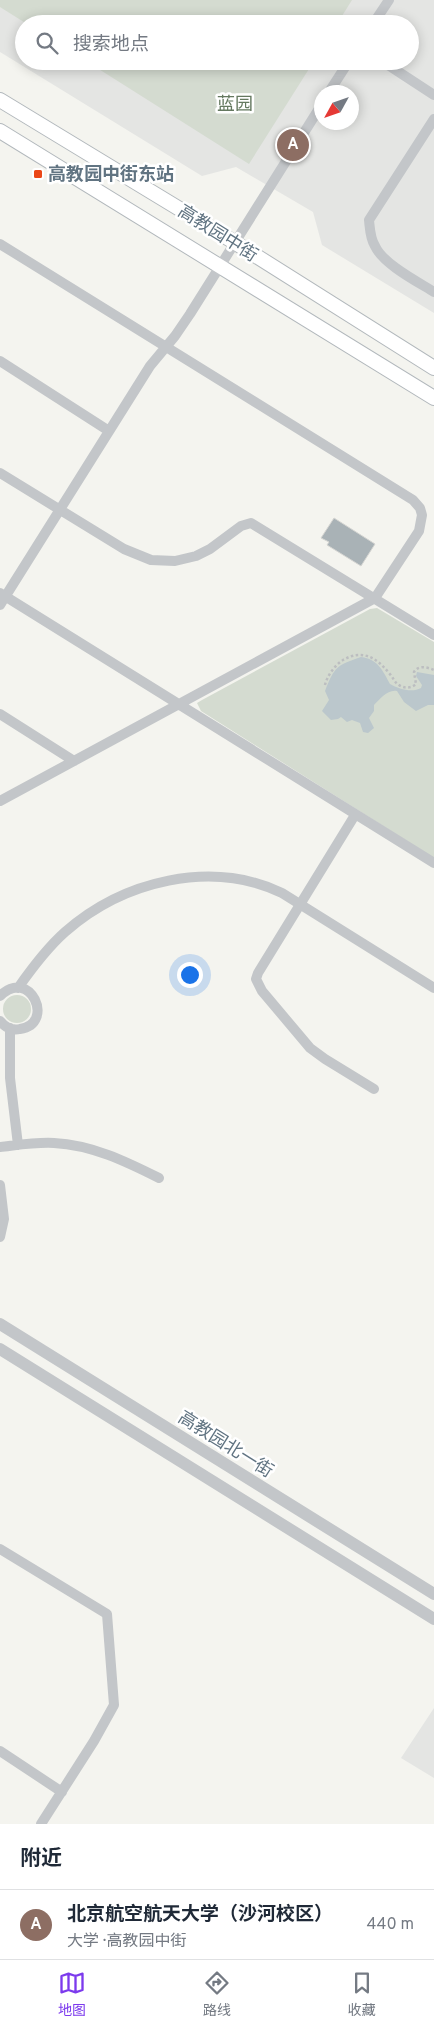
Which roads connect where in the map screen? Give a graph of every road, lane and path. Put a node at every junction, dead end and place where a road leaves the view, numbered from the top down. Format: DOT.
graph roads {
  1 [pos="389,0"];
  2 [pos="379,15"];
  3 [pos="343,70"];
  4 [pos="396,70"];
  5 [pos="334,85"];
  6 [pos="434,95"];
  7 [pos="0,100"];
  8 [pos="314,117"];
  9 [pos="434,119"];
  10 [pos="0,131"];
  11 [pos="234,242"];
  12 [pos="0,244"];
  13 [pos="219,266"];
  14 [pos="434,292"];
  15 [pos="165,348"];
  16 [pos="0,362"];
  17 [pos="434,368"];
  18 [pos="434,398"];
  19 [pos="109,430"];
  20 [pos="0,473"];
  21 [pos="60,510"];
  22 [pos="2,598"];
  23 [pos="375,598"];
  24 [pos="434,635"];
  25 [pos="434,670"];
  26 [pos="325,685"];
  27 [pos="178,705"];
  28 [pos="0,714"];
  29 [pos="74,761"];
  30 [pos="0,801"];
  31 [pos="356,815"];
  32 [pos="434,863"];
  33 [pos="301,903"];
  34 [pos="18,988"];
  35 [pos="434,988"];
  36 [pos="0,996"];
  37 [pos="0,1021"];
  38 [pos="10,1028"];
  39 [pos="374,1089"];
  40 [pos="18,1145"];
  41 [pos="0,1147"];
  42 [pos="159,1178"];
  43 [pos="0,1185"];
  44 [pos="0,1238"];
  45 [pos="0,1324"];
  46 [pos="0,1349"];
  47 [pos="0,1549"];
  48 [pos="434,1594"];
  49 [pos="434,1619"];
  50 [pos="0,1751"];
  51 [pos="62,1792"];
  52 [pos="41,1824"];
  1 -- 2 [label="street"];
  3 -- 5 [label="street"];
  4 -- 6 [label="street"];
  7 -- 11 [label="main road, 高教园中街"];
  8 -- 11 [label="street"];
  9 -- 14 [label="street"];
  10 -- 13 [label="main road, 高教园中街"];
  11 -- 13 [label="street"];
  11 -- 17 [label="main road, 高教园中街"];
  12 -- 15 [label="street"];
  13 -- 15 [label="street"];
  13 -- 18 [label="main road, 高教园中街"];
  15 -- 19 [label="street"];
  15 -- 23 [label="street"];
  16 -- 19 [label="street"];
  19 -- 21 [label="street"];
  20 -- 21 [label="street"];
  21 -- 22 [label="street"];
  21 -- 23 [label="street"];
  22 -- 27 [label="street"];
  23 -- 24 [label="street"];
  23 -- 27 [label="street"];
  25 -- 26 [label="path"];
  27 -- 29 [label="street"];
  27 -- 31 [label="street"];
  28 -- 29 [label="street"];
  29 -- 30 [label="street"];
  31 -- 32 [label="street"];
  31 -- 33 [label="street"];
  33 -- 34 [label="street"];
  33 -- 35 [label="street"];
  33 -- 39 [label="street"];
  34 -- 36 [label="street"];
  34 -- 38 [label="street"];
  37 -- 38 [label="street"];
  38 -- 40 [label="street"];
  40 -- 41 [label="street"];
  40 -- 42 [label="street"];
  43 -- 44 [label="street"];
  45 -- 48 [label="street, 高教园北一街"];
  46 -- 49 [label="street"];
  47 -- 51 [label="street"];
  50 -- 51 [label="street"];
  51 -- 52 [label="street"];
}
